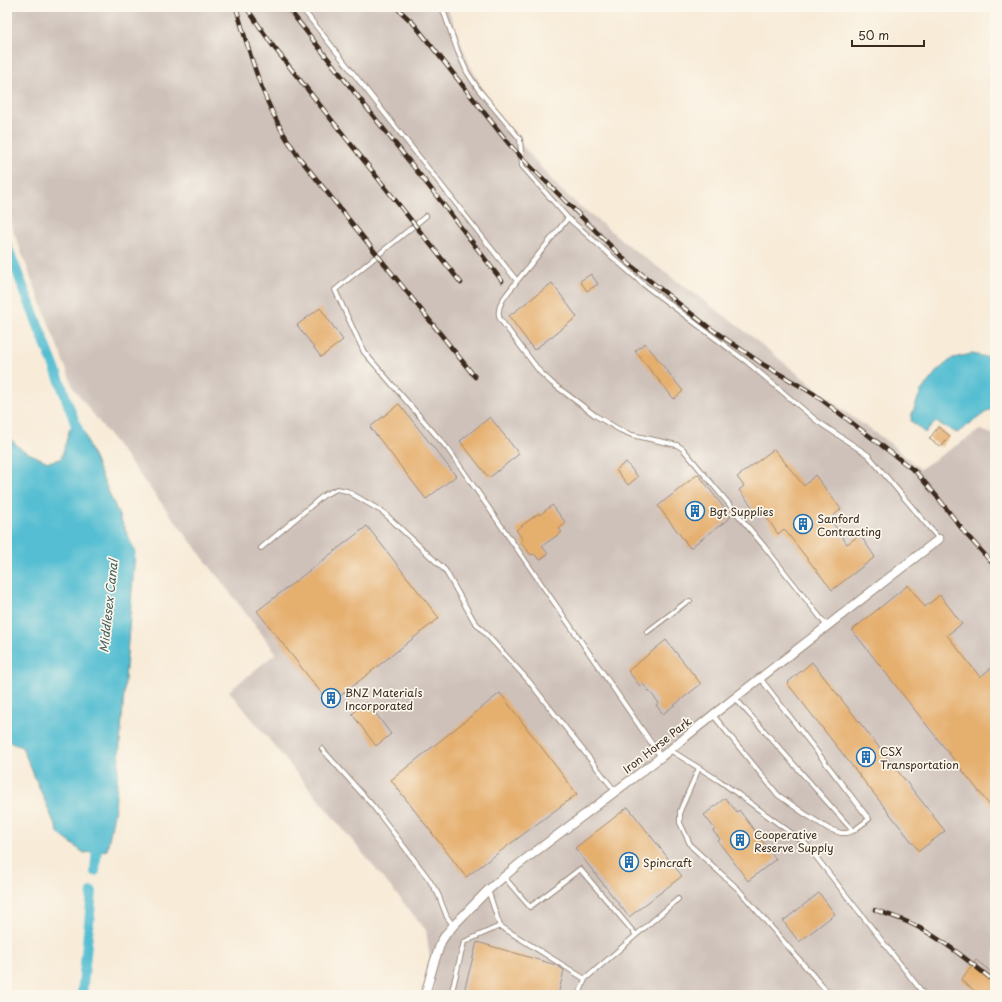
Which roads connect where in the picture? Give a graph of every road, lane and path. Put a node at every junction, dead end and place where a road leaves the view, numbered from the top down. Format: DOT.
graph roads {
  1 [pos="301,7"];
  2 [pos="442,7"];
  3 [pos="426,216"];
  4 [pos="568,218"];
  5 [pos="517,281"];
  6 [pos="938,539"];
  7 [pos="261,548"];
  8 [pos="690,601"];
  9 [pos="827,626"];
  10 [pos="647,632"];
  11 [pos="760,678"];
  12 [pos="734,698"];
  13 [pos="713,715"];
  14 [pos="322,749"];
  15 [pos="670,750"];
  16 [pos="660,757"];
  17 [pos="699,768"];
  18 [pos="615,792"];
  19 [pos="853,831"];
  20 [pos="504,877"];
  21 [pos="488,890"];
  22 [pos="678,898"];
  23 [pos="454,926"];
  24 [pos="500,926"];
  25 [pos="636,935"];
  26 [pos="585,979"];
  27 [pos="425,995"];
  28 [pos="451,995"];
  29 [pos="579,995"];
  30 [pos="830,995"];
  31 [pos="922,995"];
  1 -- 5 [label="lane"];
  2 -- 4 [label="lane"];
  3 -- 16 [label="lane"];
  4 -- 5 [label="lane"];
  4 -- 6 [label="lane"];
  5 -- 9 [label="lane"];
  6 -- 9 [label="street, Iron Horse Park"];
  7 -- 18 [label="lane"];
  8 -- 10 [label="lane"];
  9 -- 11 [label="street, Iron Horse Park"];
  11 -- 12 [label="street, Iron Horse Park"];
  11 -- 19 [label="lane"];
  12 -- 13 [label="street, Iron Horse Park"];
  12 -- 19 [label="lane"];
  13 -- 15 [label="street, Iron Horse Park"];
  13 -- 19 [label="lane"];
  14 -- 23 [label="lane"];
  15 -- 16 [label="street, Iron Horse Park"];
  15 -- 17 [label="lane"];
  16 -- 18 [label="street, Iron Horse Park"];
  17 -- 30 [label="lane"];
  17 -- 31 [label="lane"];
  18 -- 20 [label="street, Iron Horse Park"];
  20 -- 21 [label="street, Iron Horse Park"];
  20 -- 25 [label="lane"];
  21 -- 23 [label="street, Iron Horse Park"];
  21 -- 24 [label="lane"];
  22 -- 25 [label="lane"];
  23 -- 27 [label="street, Iron Horse Park"];
  24 -- 26 [label="lane"];
  24 -- 28 [label="lane"];
  25 -- 26 [label="lane"];
  26 -- 29 [label="lane"];
}
